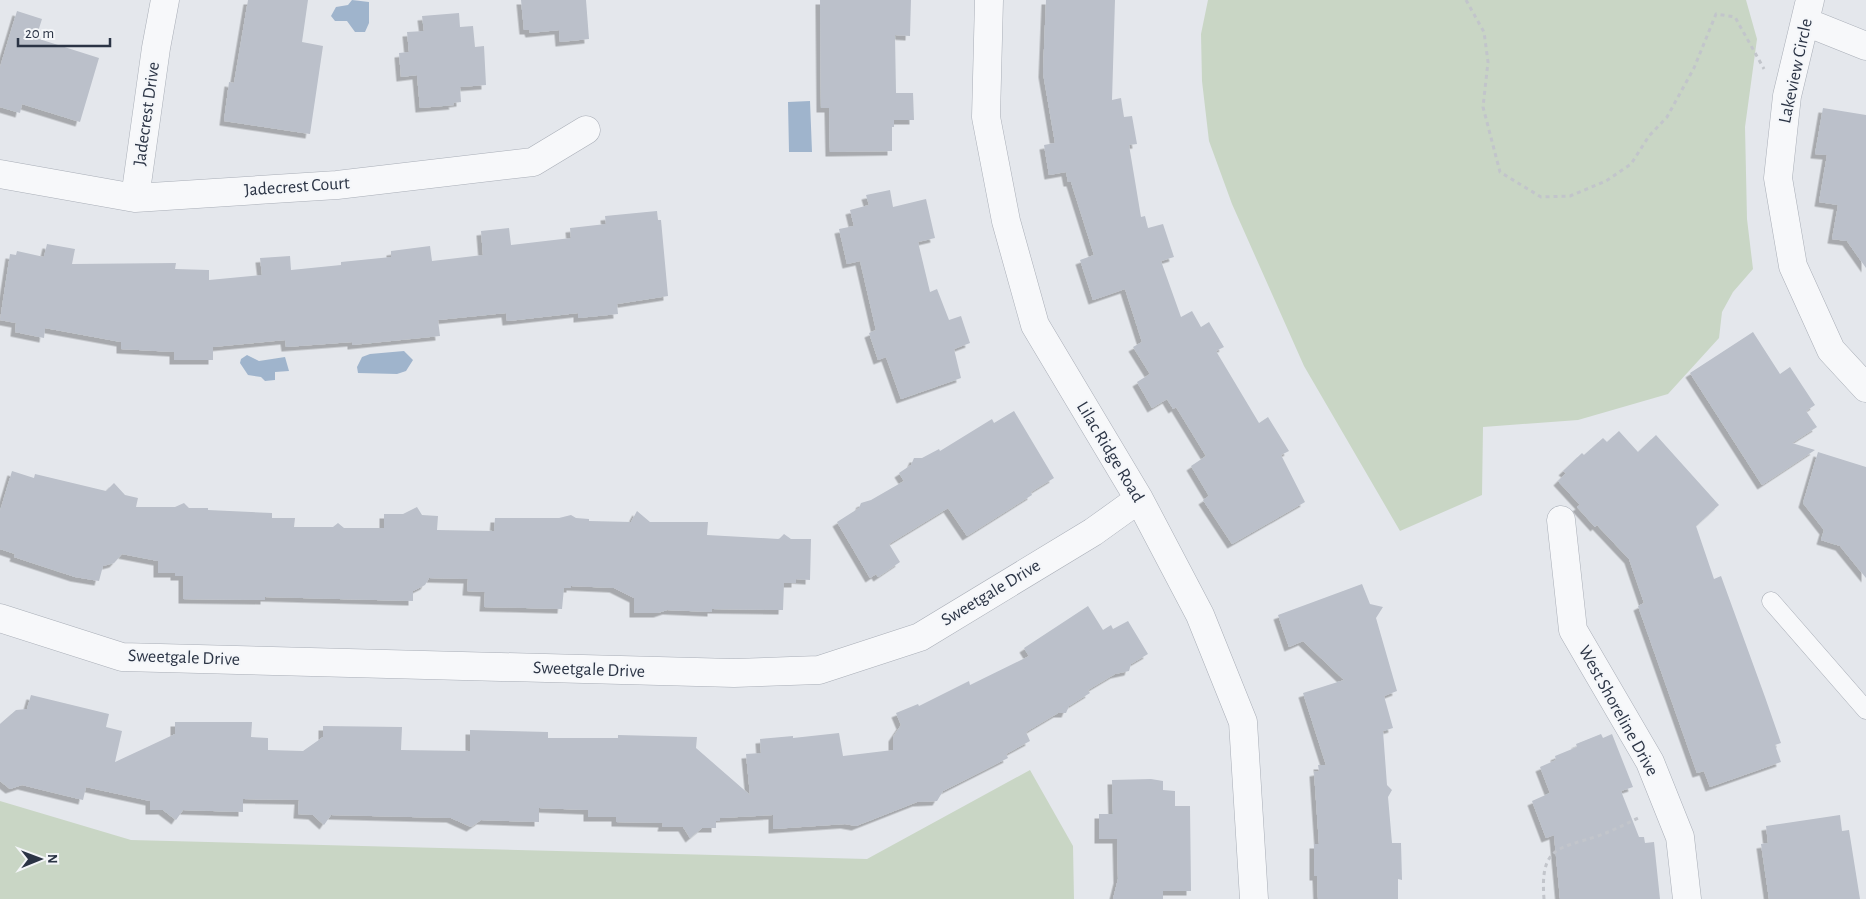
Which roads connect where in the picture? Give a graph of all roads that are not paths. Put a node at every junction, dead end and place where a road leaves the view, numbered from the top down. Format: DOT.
graph roads {
  1 [pos="165,0"];
  2 [pos="990,0"];
  3 [pos="1808,11"];
  4 [pos="1866,46"];
  5 [pos="586,130"];
  6 [pos="0,174"];
  7 [pos="135,198"];
  8 [pos="1866,388"];
  9 [pos="1139,499"];
  10 [pos="1561,520"];
  11 [pos="1771,600"];
  12 [pos="0,618"];
  13 [pos="1866,710"];
  14 [pos="1254,899"];
  15 [pos="1687,899"];
  1 -- 7 [label="street, Jadecrest Drive"];
  2 -- 9 [label="street, Lilac Ridge Road"];
  3 -- 4 [label="street"];
  3 -- 8 [label="street, Lakeview Circle"];
  5 -- 7 [label="street, Jadecrest Court"];
  6 -- 7 [label="street, Jadecrest Court"];
  9 -- 12 [label="street, Sweetgale Drive"];
  9 -- 14 [label="street, Lilac Ridge Road"];
  10 -- 15 [label="street, West Shoreline Drive"];
  11 -- 13 [label="lane"];
}
